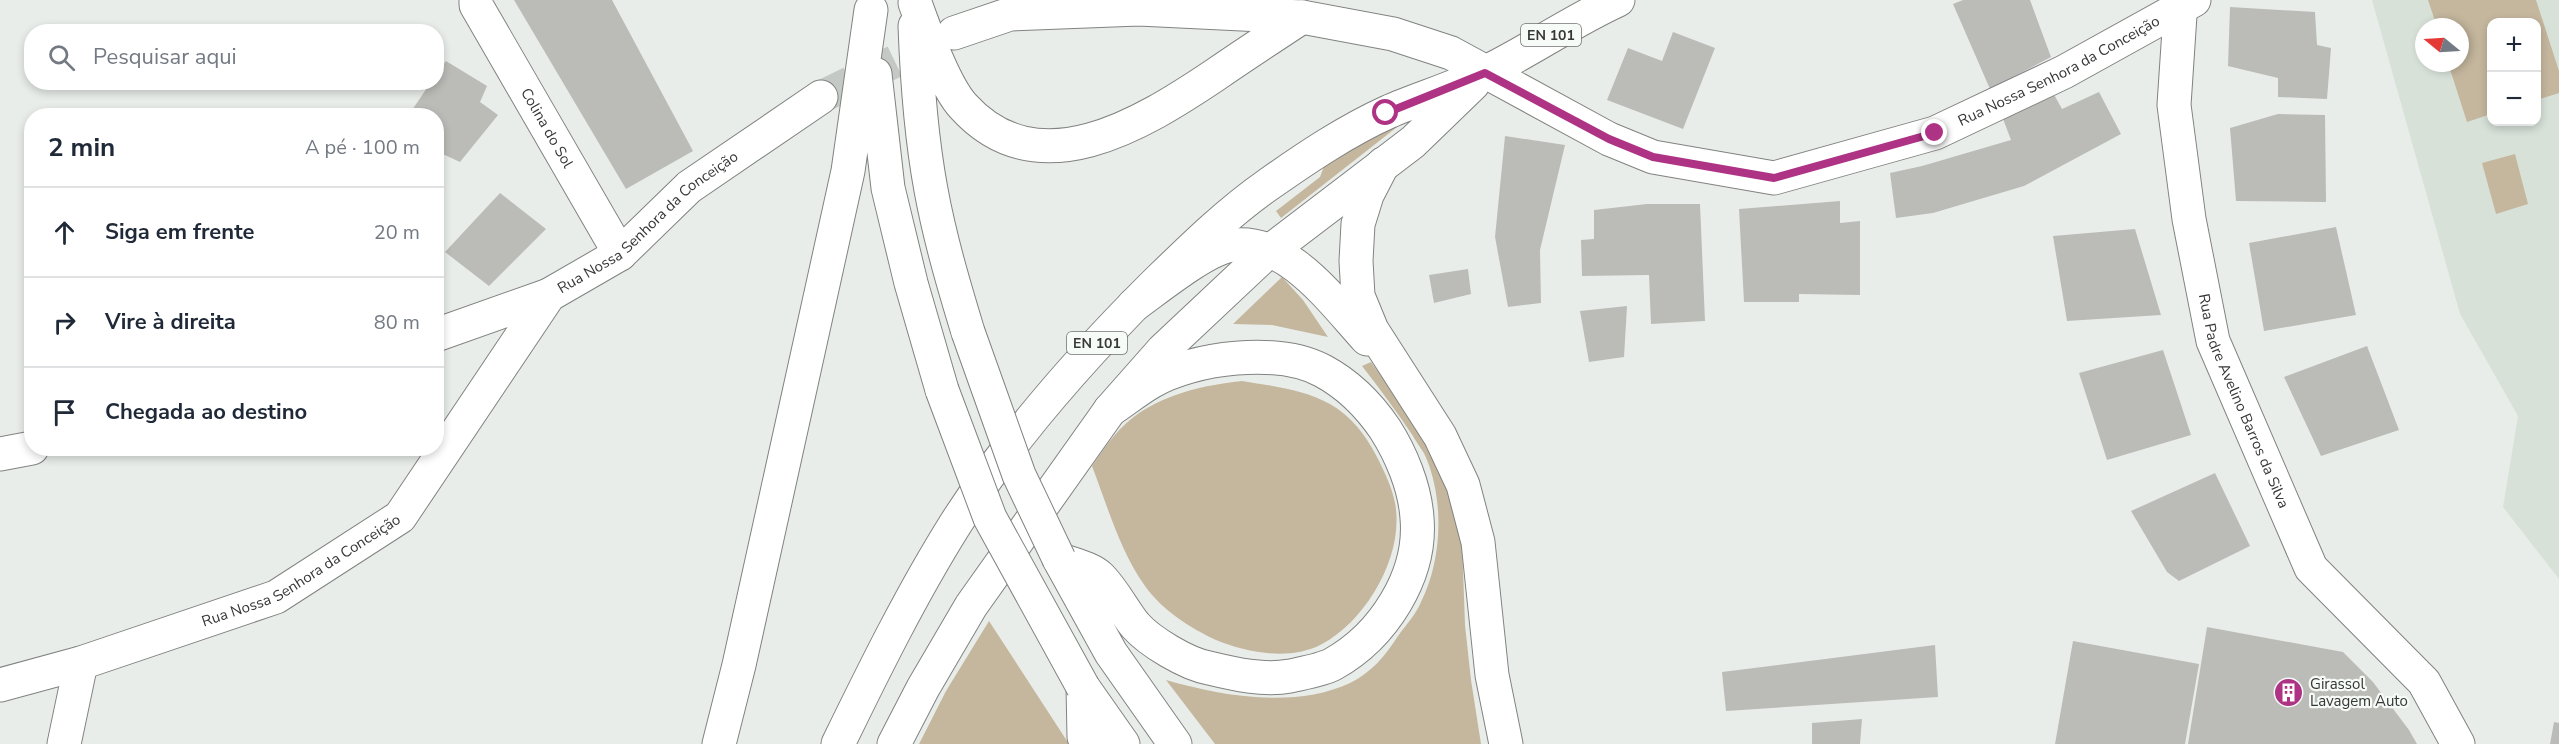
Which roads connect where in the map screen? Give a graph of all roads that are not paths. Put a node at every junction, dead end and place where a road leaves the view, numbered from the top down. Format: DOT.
graph roads {
  1 [pos="476,0"];
  2 [pos="1618,0"];
  3 [pos="915,1"];
  4 [pos="2185,2"];
  5 [pos="871,5"];
  6 [pos="1585,7"];
  7 [pos="1302,17"];
  8 [pos="954,33"];
  9 [pos="1485,73"];
  10 [pos="821,97"];
  11 [pos="1383,164"];
  12 [pos="1271,249"];
  13 [pos="620,254"];
  14 [pos="549,296"];
  15 [pos="1134,304"];
  16 [pos="444,332"];
  17 [pos="1402,378"];
  18 [pos="1110,410"];
  19 [pos="24,450"];
  20 [pos="444,452"];
  21 [pos="0,454"];
  22 [pos="441,456"];
  23 [pos="1059,559"];
  24 [pos="81,663"];
  25 [pos="0,685"];
  26 [pos="1083,687"];
  27 [pos="64,744"];
  28 [pos="719,744"];
  29 [pos="838,744"];
  30 [pos="894,744"];
  31 [pos="1089,744"];
  32 [pos="1123,744"];
  33 [pos="1175,744"];
  34 [pos="1506,744"];
  35 [pos="2458,744"];
  1 -- 13 [label="main road, Colina do Sol"];
  2 -- 6 [label="main road, EN 101"];
  3 -- 7 [label="main road"];
  3 -- 23 [label="main road, bridge"];
  4 -- 9 [label="main road, Rua Nossa Senhora da Conceição"];
  4 -- 35 [label="main road, Rua Padre Avelino Barros da Silva"];
  5 -- 26 [label="main road, bridge"];
  5 -- 28 [label="main road"];
  6 -- 9 [label="main road, EN 101"];
  7 -- 8 [label="main road, Rua Nossa Senhora da Conceição"];
  7 -- 9 [label="main road, Rua Nossa Senhora da Conceição"];
  9 -- 11 [label="main road, EN 101"];
  9 -- 15 [label="main road, EN 101"];
  10 -- 13 [label="main road, Rua Nossa Senhora da Conceição"];
  11 -- 12 [label="main road, EN 101"];
  11 -- 17 [label="main road"];
  12 -- 15 [label="main road"];
  12 -- 17 [label="main road"];
  12 -- 18 [label="main road, EN 101"];
  13 -- 14 [label="main road, Rua Nossa Senhora da Conceição"];
  14 -- 16 [label="main road"];
  14 -- 20 [label="main road, Rua Nossa Senhora da Conceição"];
  15 -- 29 [label="main road, EN 101"];
  17 -- 34 [label="main road"];
  18 -- 23 [label="main road"];
  18 -- 30 [label="main road, EN 101"];
  19 -- 21 [label="main road"];
  22 -- 24 [label="main road, Rua Nossa Senhora da Conceição"];
  23 -- 33 [label="main road"];
  24 -- 25 [label="main road, Rua Nossa Senhora da Conceição"];
  24 -- 27 [label="main road"];
  26 -- 31 [label="main road"];
  26 -- 32 [label="main road"];
}
